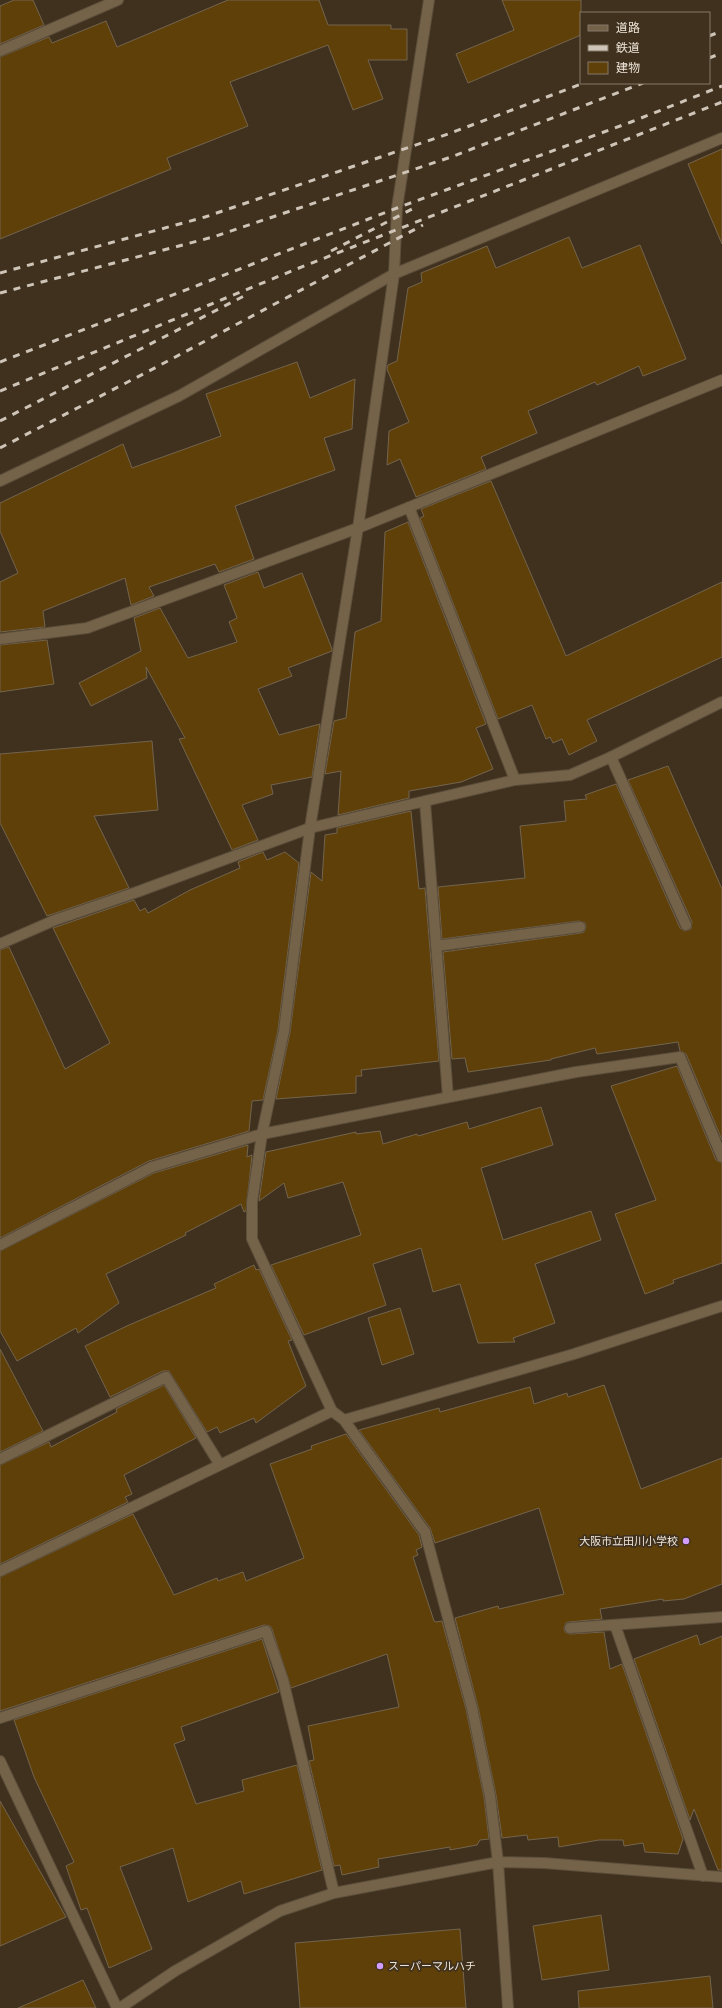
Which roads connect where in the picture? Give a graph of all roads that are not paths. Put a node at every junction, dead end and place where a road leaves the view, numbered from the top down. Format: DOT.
graph roads {
  1 [pos="118,0"];
  2 [pos="429,0"];
  3 [pos="0,51"];
  4 [pos="722,138"];
  5 [pos="394,274"];
  6 [pos="722,380"];
  7 [pos="0,481"];
  8 [pos="409,507"];
  9 [pos="358,528"];
  10 [pos="0,639"];
  11 [pos="722,702"];
  12 [pos="611,757"];
  13 [pos="515,780"];
  14 [pos="425,802"];
  15 [pos="310,828"];
  16 [pos="686,925"];
  17 [pos="580,927"];
  18 [pos="0,944"];
  19 [pos="436,946"];
  20 [pos="448,1097"];
  21 [pos="262,1134"];
  22 [pos="722,1156"];
  23 [pos="0,1245"];
  24 [pos="722,1306"];
  25 [pos="332,1411"];
  26 [pos="344,1420"];
  27 [pos="0,1459"];
  28 [pos="220,1465"];
  29 [pos="0,1571"];
  30 [pos="722,1617"];
  31 [pos="615,1625"];
  32 [pos="570,1628"];
  33 [pos="0,1718"];
  34 [pos="0,1761"];
  35 [pos="498,1862"];
  36 [pos="703,1876"];
  37 [pos="722,1877"];
  38 [pos="334,1893"];
  39 [pos="119,2008"];
  40 [pos="508,2008"];
  1 -- 3 [label="street"];
  2 -- 5 [label="street"];
  4 -- 5 [label="street"];
  5 -- 7 [label="street"];
  5 -- 9 [label="street"];
  6 -- 8 [label="street"];
  8 -- 9 [label="street"];
  8 -- 13 [label="street"];
  9 -- 10 [label="street"];
  9 -- 15 [label="street"];
  11 -- 12 [label="street"];
  12 -- 13 [label="street"];
  12 -- 16 [label="street"];
  13 -- 14 [label="street"];
  14 -- 15 [label="street"];
  14 -- 19 [label="street"];
  15 -- 18 [label="street"];
  15 -- 21 [label="street"];
  17 -- 19 [label="street"];
  19 -- 20 [label="street"];
  20 -- 21 [label="street"];
  20 -- 22 [label="street"];
  21 -- 23 [label="street"];
  21 -- 25 [label="street"];
  24 -- 26 [label="street"];
  25 -- 26 [label="street"];
  25 -- 28 [label="street"];
  26 -- 35 [label="street"];
  27 -- 28 [label="street"];
  28 -- 29 [label="street"];
  30 -- 31 [label="street"];
  31 -- 32 [label="street"];
  31 -- 36 [label="street"];
  33 -- 38 [label="street"];
  34 -- 39 [label="street"];
  35 -- 36 [label="street"];
  35 -- 38 [label="street"];
  35 -- 40 [label="street"];
  36 -- 37 [label="street"];
  38 -- 39 [label="street"];
}
